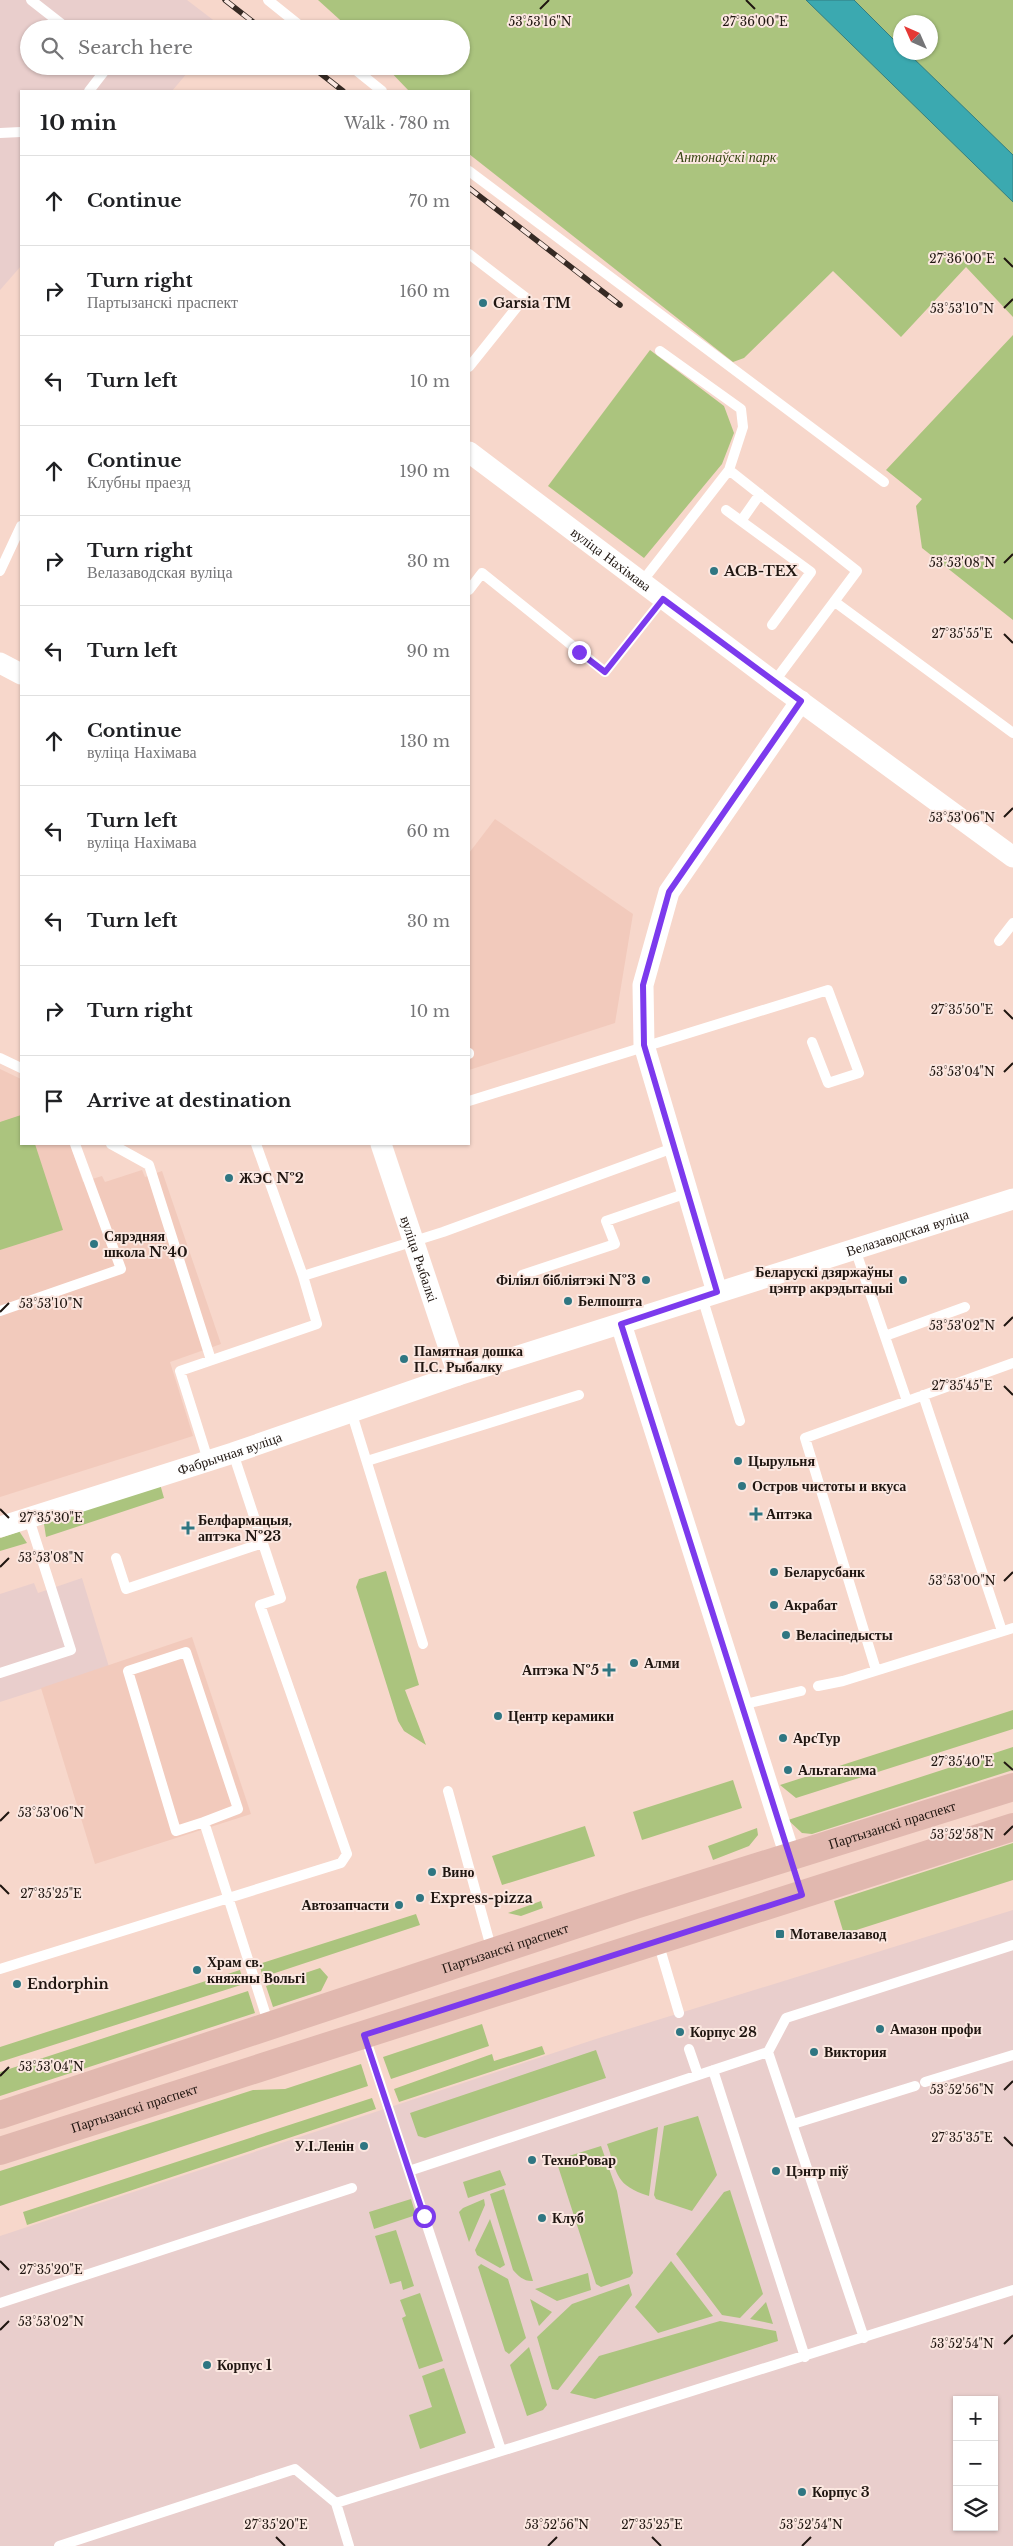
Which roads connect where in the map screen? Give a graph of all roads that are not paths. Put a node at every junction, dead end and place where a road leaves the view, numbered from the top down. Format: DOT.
graph roads {
  1 [pos="31,0"];
  2 [pos="268,0"];
  3 [pos="57,20"];
  4 [pos="293,20"];
  5 [pos="101,75"];
  6 [pos="362,75"];
  7 [pos="90,90"];
  8 [pos="381,90"];
  9 [pos="20,132"];
  10 [pos="0,133"];
  11 [pos="470,172"];
  12 [pos="470,255"];
  13 [pos="660,351"];
  14 [pos="470,366"];
  15 [pos="470,453"];
  16 [pos="730,470"];
  17 [pos="884,482"];
  18 [pos="760,494"];
  19 [pos="726,510"];
  20 [pos="741,521"];
  21 [pos="20,528"];
  22 [pos="0,570"];
  23 [pos="641,583"];
  24 [pos="470,589"];
  25 [pos="663,599"];
  26 [pos="834,602"];
  27 [pos="772,625"];
  28 [pos="0,663"];
  29 [pos="20,673"];
  30 [pos="774,682"];
  31 [pos="801,701"];
  32 [pos="1013,733"];
  33 [pos="1013,857"];
  34 [pos="1013,922"];
  35 [pos="999,941"];
  36 [pos="812,1042"];
  37 [pos="644,1045"];
  38 [pos="0,1058"];
  39 [pos="20,1068"];
  40 [pos="470,1100"];
  41 [pos="75,1145"];
  42 [pos="112,1145"];
  43 [pos="256,1145"];
  44 [pos="381,1145"];
  45 [pos="673,1148"];
  46 [pos="687,1193"];
  47 [pos="1013,1199"];
  48 [pos="413,1239"];
  49 [pos="854,1249"];
  50 [pos="522,1275"];
  51 [pos="302,1276"];
  52 [pos="710,1294"];
  53 [pos="965,1307"];
  54 [pos="0,1310"];
  55 [pos="621,1324"];
  56 [pos="885,1336"];
  57 [pos="211,1360"];
  58 [pos="1013,1362"];
  59 [pos="458,1375"];
  60 [pos="578,1395"];
  61 [pos="923,1396"];
  62 [pos="907,1401"];
  63 [pos="351,1411"];
  64 [pos="740,1421"];
  65 [pos="233,1453"];
  66 [pos="208,1460"];
  67 [pos="367,1461"];
  68 [pos="28,1516"];
  69 [pos="0,1527"];
  70 [pos="263,1544"];
  71 [pos="116,1558"];
  72 [pos="1013,1628"];
  73 [pos="1002,1631"];
  74 [pos="423,1644"];
  75 [pos="876,1670"];
  76 [pos="0,1674"];
  77 [pos="818,1686"];
  78 [pos="801,1691"];
  79 [pos="740,1705"];
  80 [pos="1013,1787"];
  81 [pos="448,1791"];
  82 [pos="204,1822"];
  83 [pos="1013,1827"];
  84 [pos="790,1856"];
  85 [pos="802,1895"];
  86 [pos="227,1900"];
  87 [pos="658,1942"];
  88 [pos="1013,1945"];
  89 [pos="493,1952"];
  90 [pos="0,1969"];
  91 [pos="679,2013"];
  92 [pos="270,2027"];
  93 [pos="364,2035"];
  94 [pos="690,2049"];
  95 [pos="768,2052"];
  96 [pos="1013,2054"];
  97 [pos="178,2057"];
  98 [pos="713,2070"];
  99 [pos="698,2075"];
  100 [pos="186,2092"];
  101 [pos="0,2115"];
  102 [pos="793,2124"];
  103 [pos="0,2151"];
  104 [pos="409,2171"];
  105 [pos="352,2188"];
  106 [pos="1013,2290"];
  107 [pos="0,2304"];
  108 [pos="864,2338"];
  109 [pos="805,2357"];
  110 [pos="501,2450"];
  111 [pos="336,2503"];
  112 [pos="59,2546"];
  113 [pos="349,2546"];
  1 -- 3 [label="lane"];
  2 -- 4 [label="lane"];
  5 -- 7 [label="lane"];
  6 -- 8 [label="lane"];
  9 -- 10 [label="lane"];
  11 -- 17 [label="lane"];
  12 -- 14 [label="lane"];
  13 -- 16 [label="lane"];
  15 -- 23 [label="street, вуліца Нахімава"];
  16 -- 18 [label="lane"];
  16 -- 23 [label="lane"];
  18 -- 20 [label="lane"];
  18 -- 26 [label="lane"];
  19 -- 20 [label="lane"];
  20 -- 27 [label="lane"];
  21 -- 22 [label="lane"];
  23 -- 25 [label="street, вуліца Нахімава"];
  24 -- 25 [label="lane"];
  25 -- 30 [label="street, вуліца Нахімава"];
  26 -- 30 [label="lane"];
  26 -- 32 [label="lane"];
  28 -- 29 [label="street"];
  30 -- 31 [label="street, вуліца Нахімава"];
  31 -- 33 [label="street, вуліца Нахімава"];
  31 -- 37 [label="street"];
  34 -- 35 [label="lane"];
  36 -- 37 [label="lane"];
  37 -- 40 [label="lane"];
  37 -- 45 [label="street"];
  38 -- 39 [label="lane"];
  41 -- 54 [label="lane"];
  42 -- 57 [label="lane"];
  43 -- 51 [label="lane"];
  44 -- 48 [label="street, вуліца Рыбалкі"];
  45 -- 46 [label="street"];
  45 -- 48 [label="lane"];
  46 -- 50 [label="lane"];
  46 -- 52 [label="street"];
  47 -- 49 [label="street, Велазаводская вуліца"];
  48 -- 51 [label="lane"];
  48 -- 59 [label="street, вуліца Рыбалкі"];
  49 -- 52 [label="street, Велазаводская вуліца"];
  49 -- 56 [label="lane"];
  51 -- 57 [label="lane"];
  52 -- 55 [label="street, Велазаводская вуліца"];
  52 -- 64 [label="lane"];
  53 -- 56 [label="lane"];
  55 -- 59 [label="street, Велазаводская вуліца"];
  55 -- 79 [label="street"];
  56 -- 62 [label="lane"];
  57 -- 66 [label="lane"];
  58 -- 61 [label="lane"];
  59 -- 63 [label="street, Фабрычная вуліца"];
  60 -- 67 [label="lane"];
  61 -- 62 [label="lane"];
  61 -- 73 [label="lane"];
  62 -- 75 [label="lane"];
  63 -- 65 [label="street, Фабрычная вуліца"];
  63 -- 67 [label="lane"];
  65 -- 66 [label="street, Фабрычная вуліца"];
  65 -- 70 [label="lane"];
  66 -- 68 [label="street, Фабрычная вуліца"];
  67 -- 74 [label="lane"];
  68 -- 69 [label="street, Фабрычная вуліца"];
  68 -- 76 [label="lane"];
  70 -- 71 [label="lane"];
  70 -- 86 [label="lane"];
  72 -- 73 [label="lane"];
  73 -- 75 [label="lane"];
  75 -- 77 [label="lane"];
  78 -- 79 [label="lane"];
  79 -- 84 [label="street"];
  80 -- 84 [label="main road, Партызанскі праспект"];
  81 -- 89 [label="lane"];
  82 -- 82 [label="lane"];
  82 -- 86 [label="lane"];
  83 -- 85 [label="main road, Партызанскі праспект"];
  84 -- 85 [label="main road"];
  84 -- 89 [label="main road, Партызанскі праспект"];
  85 -- 87 [label="main road, Партызанскі праспект"];
  86 -- 90 [label="lane"];
  86 -- 92 [label="lane"];
  87 -- 91 [label="lane"];
  87 -- 93 [label="main road, Партызанскі праспект"];
  88 -- 95 [label="lane"];
  89 -- 92 [label="main road, Партызанскі праспект"];
  92 -- 97 [label="main road, Партызанскі праспект"];
  93 -- 100 [label="main road, Партызанскі праспект"];
  93 -- 104 [label="lane"];
  94 -- 99 [label="lane"];
  95 -- 98 [label="lane"];
  95 -- 102 [label="lane"];
  96 -- 102 [label="lane"];
  97 -- 100 [label="main road"];
  97 -- 101 [label="main road, Партызанскі праспект"];
  98 -- 99 [label="lane"];
  98 -- 109 [label="lane"];
  99 -- 104 [label="lane"];
  100 -- 103 [label="main road, Партызанскі праспект"];
  102 -- 108 [label="lane"];
  104 -- 110 [label="lane"];
  105 -- 107 [label="lane"];
  106 -- 108 [label="lane"];
  108 -- 109 [label="lane"];
  109 -- 110 [label="lane"];
  110 -- 111 [label="lane"];
  111 -- 112 [label="lane"];
  111 -- 113 [label="lane"];
}
